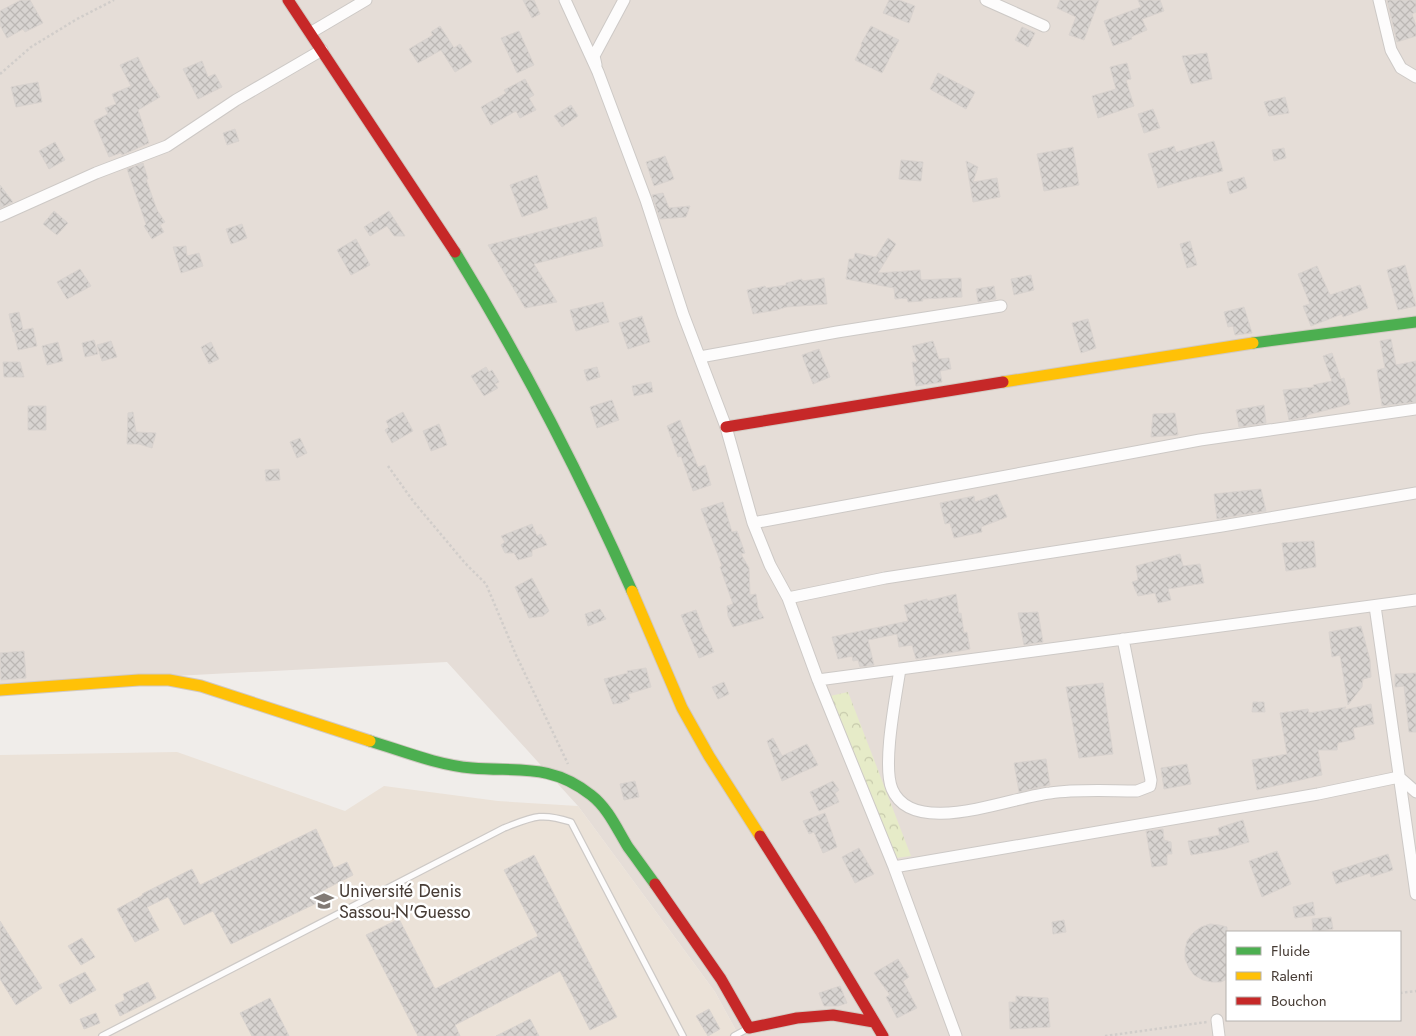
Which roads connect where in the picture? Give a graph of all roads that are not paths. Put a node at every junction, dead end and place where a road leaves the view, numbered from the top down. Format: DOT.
graph roads {
  1 [pos="288,0"];
  2 [pos="366,0"];
  3 [pos="565,0"];
  4 [pos="624,0"];
  5 [pos="986,0"];
  6 [pos="1378,0"];
  7 [pos="1044,26"];
  8 [pos="310,33"];
  9 [pos="322,50"];
  10 [pos="598,72"];
  11 [pos="1416,77"];
  12 [pos="0,216"];
  13 [pos="1001,306"];
  14 [pos="1416,322"];
  15 [pos="700,358"];
  16 [pos="1416,409"];
  17 [pos="726,427"];
  18 [pos="1416,493"];
  19 [pos="753,523"];
  20 [pos="788,598"];
  21 [pos="1416,600"];
  22 [pos="1375,606"];
  23 [pos="1123,639"];
  24 [pos="900,669"];
  25 [pos="818,680"];
  26 [pos="0,690"];
  27 [pos="1399,777"];
  28 [pos="1416,792"];
  29 [pos="894,867"];
  30 [pos="1416,894"];
  31 [pos="1217,1020"];
  32 [pos="874,1022"];
  33 [pos="751,1032"];
  34 [pos="102,1036"];
  35 [pos="682,1036"];
  36 [pos="734,1036"];
  37 [pos="883,1036"];
  38 [pos="956,1036"];
  39 [pos="1219,1036"];
  1 -- 8 [label="street"];
  2 -- 8 [label="street"];
  3 -- 10 [label="street"];
  4 -- 10 [label="street"];
  5 -- 7 [label="street"];
  6 -- 11 [label="street"];
  8 -- 9 [label="street"];
  9 -- 12 [label="street"];
  9 -- 32 [label="street"];
  10 -- 15 [label="street"];
  13 -- 15 [label="street"];
  14 -- 17 [label="street"];
  15 -- 17 [label="street"];
  16 -- 19 [label="street"];
  17 -- 19 [label="street"];
  18 -- 20 [label="street"];
  19 -- 20 [label="street"];
  20 -- 25 [label="street"];
  21 -- 22 [label="street"];
  22 -- 23 [label="street"];
  22 -- 27 [label="street"];
  23 -- 24 [label="street"];
  23 -- 24 [label="street"];
  24 -- 25 [label="street"];
  25 -- 29 [label="street"];
  26 -- 33 [label="street"];
  27 -- 28 [label="street"];
  27 -- 29 [label="street"];
  27 -- 30 [label="street"];
  29 -- 38 [label="street"];
  31 -- 39 [label="street"];
  32 -- 33 [label="street"];
  32 -- 37 [label="street"];
  33 -- 36 [label="lane"];
  34 -- 35 [label="lane"];
}
